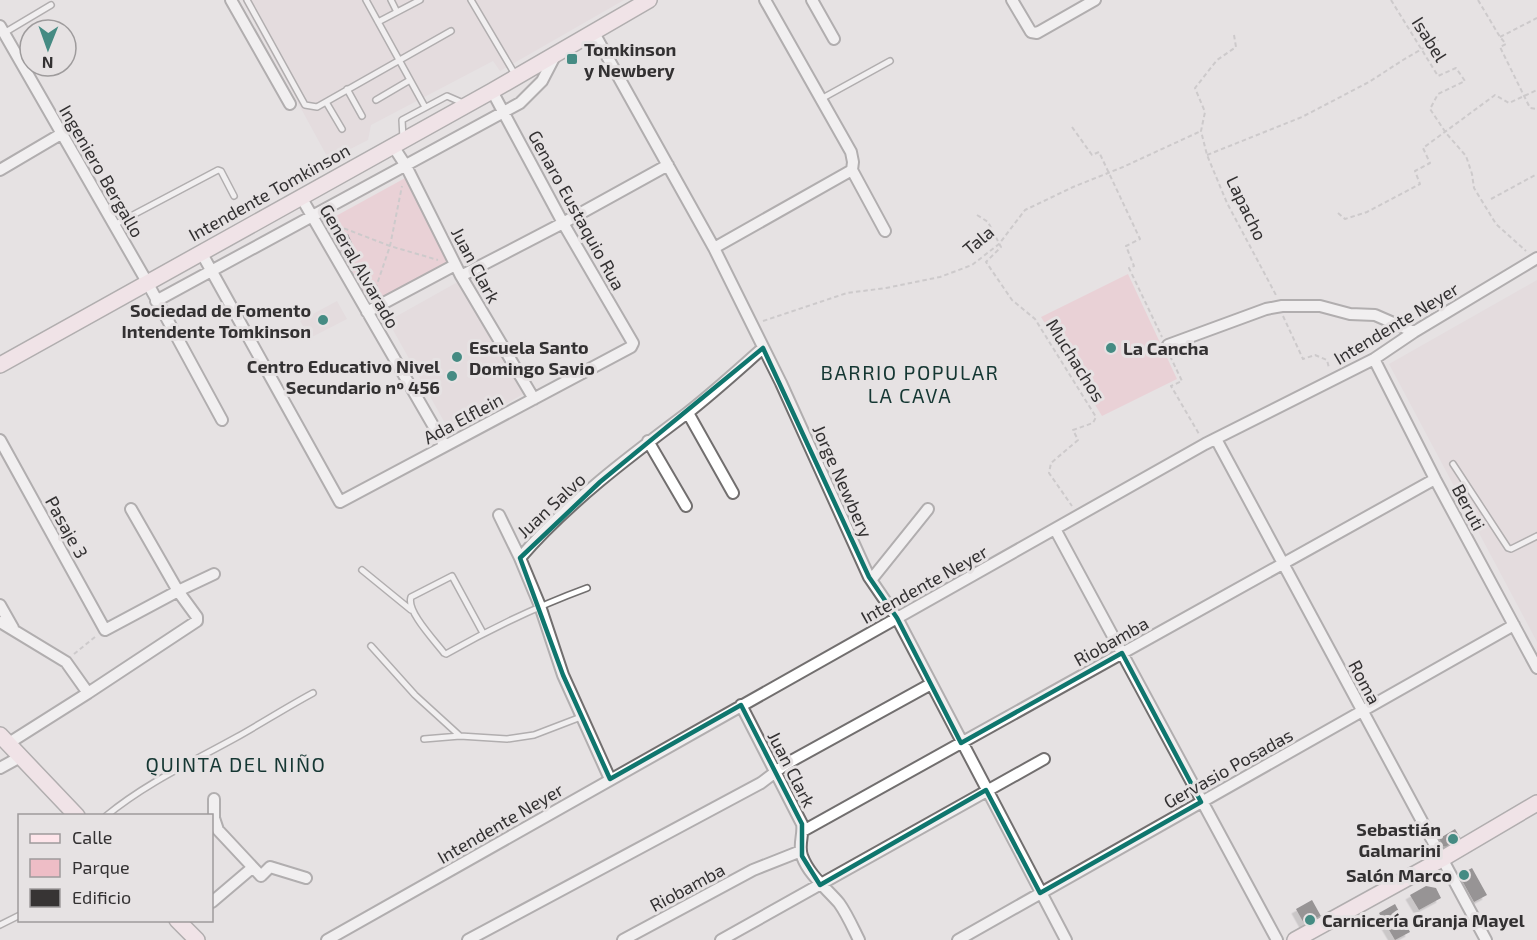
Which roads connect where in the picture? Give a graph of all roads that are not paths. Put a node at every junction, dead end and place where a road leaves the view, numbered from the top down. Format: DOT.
graph roads {
  1 [pos="231,0"];
  2 [pos="247,0"];
  3 [pos="366,0"];
  4 [pos="390,0"];
  5 [pos="419,0"];
  6 [pos="471,0"];
  7 [pos="649,0"];
  8 [pos="765,0"];
  9 [pos="812,0"];
  10 [pos="1012,0"];
  11 [pos="1095,0"];
  12 [pos="51,5"];
  13 [pos="397,12"];
  14 [pos="378,22"];
  15 [pos="2,29"];
  16 [pos="451,31"];
  17 [pos="594,33"];
  18 [pos="834,39"];
  19 [pos="557,53"];
  20 [pos="398,59"];
  21 [pos="890,61"];
  22 [pos="516,76"];
  23 [pos="410,80"];
  24 [pos="347,89"];
  25 [pos="492,91"];
  26 [pos="821,99"];
  27 [pos="376,100"];
  28 [pos="326,102"];
  29 [pos="290,104"];
  30 [pos="467,105"];
  31 [pos="425,107"];
  32 [pos="503,112"];
  33 [pos="362,116"];
  34 [pos="342,129"];
  35 [pos="61,134"];
  36 [pos="398,143"];
  37 [pos="668,165"];
  38 [pos="406,166"];
  39 [pos="0,170"];
  40 [pos="852,170"];
  41 [pos="234,196"];
  42 [pos="301,196"];
  43 [pos="313,217"];
  44 [pos="563,223"];
  45 [pos="114,225"];
  46 [pos="885,231"];
  47 [pos="714,248"];
  48 [pos="201,252"];
  49 [pos="1536,258"];
  50 [pos="455,265"];
  51 [pos="212,270"];
  52 [pos="461,276"];
  53 [pos="147,282"];
  54 [pos="156,301"];
  55 [pos="367,312"];
  56 [pos="1414,332"];
  57 [pos="633,345"];
  58 [pos="1166,345"];
  59 [pos="764,348"];
  60 [pos="1374,360"];
  61 [pos="0,365"];
  62 [pos="534,399"];
  63 [pos="688,412"];
  64 [pos="222,420"];
  65 [pos="1216,439"];
  66 [pos="0,440"];
  67 [pos="648,441"];
  68 [pos="445,446"];
  69 [pos="1453,464"];
  70 [pos="1435,479"];
  71 [pos="733,493"];
  72 [pos="686,506"];
  73 [pos="131,509"];
  74 [pos="928,509"];
  75 [pos="499,515"];
  76 [pos="1055,529"];
  77 [pos="1537,536"];
  78 [pos="520,558"];
  79 [pos="1282,564"];
  80 [pos="362,570"];
  81 [pos="214,574"];
  82 [pos="871,580"];
  83 [pos="587,588"];
  84 [pos="178,591"];
  85 [pos="0,604"];
  86 [pos="540,606"];
  87 [pos="412,611"];
  88 [pos="897,618"];
  89 [pos="0,622"];
  90 [pos="1514,625"];
  91 [pos="13,628"];
  92 [pos="483,633"];
  93 [pos="371,646"];
  94 [pos="1122,654"];
  95 [pos="1537,668"];
  96 [pos="931,684"];
  97 [pos="88,693"];
  98 [pos="313,693"];
  99 [pos="741,705"];
  100 [pos="1362,711"];
  101 [pos="581,717"];
  102 [pos="460,736"];
  103 [pos="5,739"];
  104 [pos="424,739"];
  105 [pos="961,744"];
  106 [pos="21,756"];
  107 [pos="1044,759"];
  108 [pos="0,768"];
  109 [pos="775,773"];
  110 [pos="610,779"];
  111 [pos="986,790"];
  112 [pos="214,799"];
  113 [pos="1201,802"];
  114 [pos="1537,803"];
  115 [pos="75,814"];
  116 [pos="108,814"];
  117 [pos="803,831"];
  118 [pos="801,851"];
  119 [pos="1442,859"];
  120 [pos="252,868"];
  121 [pos="306,878"];
  122 [pos="820,885"];
  123 [pos="1040,893"];
  124 [pos="213,901"];
  125 [pos="18,916"];
  126 [pos="184,923"];
  127 [pos="0,925"];
  128 [pos="347,935"];
  129 [pos="197,940"];
  130 [pos="327,940"];
  131 [pos="468,940"];
  132 [pos="623,940"];
  133 [pos="721,940"];
  134 [pos="859,940"];
  135 [pos="958,940"];
  136 [pos="1066,940"];
  137 [pos="1277,940"];
  138 [pos="1295,940"];
  139 [pos="1486,940"];
  1 -- 29 [label="street"];
  2 -- 28 [label="lane"];
  3 -- 14 [label="lane"];
  4 -- 13 [label="lane"];
  5 -- 13 [label="lane"];
  6 -- 22 [label="lane"];
  7 -- 17 [label="street, Intendente Tomkinson"];
  8 -- 26 [label="street"];
  9 -- 18 [label="street"];
  10 -- 11 [label="street"];
  12 -- 15 [label="lane"];
  13 -- 14 [label="lane"];
  14 -- 20 [label="lane"];
  15 -- 35 [label="street, Ingeniero Bergallo"];
  16 -- 20 [label="lane"];
  17 -- 19 [label="street, Intendente Tomkinson"];
  17 -- 37 [label="street, Jorge Newbery"];
  19 -- 22 [label="street, Intendente Tomkinson"];
  19 -- 32 [label="street"];
  20 -- 23 [label="lane"];
  20 -- 24 [label="lane"];
  21 -- 26 [label="lane"];
  22 -- 25 [label="street, Intendente Tomkinson"];
  23 -- 27 [label="lane"];
  23 -- 31 [label="lane"];
  24 -- 28 [label="lane"];
  24 -- 33 [label="lane"];
  25 -- 30 [label="street, Intendente Tomkinson"];
  25 -- 32 [label="street, Genaro Eustaquio Rua"];
  26 -- 40 [label="street"];
  28 -- 34 [label="lane"];
  30 -- 31 [label="lane"];
  30 -- 36 [label="street, Intendente Tomkinson"];
  31 -- 36 [label="lane"];
  32 -- 38 [label="street"];
  32 -- 44 [label="street, Genaro Eustaquio Rua"];
  35 -- 39 [label="street"];
  35 -- 45 [label="street, Ingeniero Bergallo"];
  36 -- 38 [label="street, Juan Clark"];
  36 -- 42 [label="street, Intendente Tomkinson"];
  37 -- 44 [label="street"];
  37 -- 47 [label="street, Jorge Newbery"];
  38 -- 43 [label="street"];
  38 -- 50 [label="street, Juan Clark"];
  40 -- 46 [label="street"];
  40 -- 47 [label="street"];
  41 -- 45 [label="lane"];
  42 -- 43 [label="street, General Alvarado"];
  42 -- 48 [label="street, Intendente Tomkinson"];
  43 -- 51 [label="street"];
  43 -- 55 [label="street, General Alvarado"];
  44 -- 52 [label="street"];
  44 -- 57 [label="street, Genaro Eustaquio Rua"];
  45 -- 53 [label="street, Ingeniero Bergallo"];
  47 -- 59 [label="street, Jorge Newbery"];
  48 -- 51 [label="street"];
  48 -- 53 [label="street, Intendente Tomkinson"];
  49 -- 56 [label="street, Intendente Neyer"];
  50 -- 52 [label="street, Juan Clark"];
  50 -- 55 [label="street"];
  51 -- 54 [label="street"];
  51 -- 68 [label="street, Ada Elflein"];
  52 -- 62 [label="street, Juan Clark"];
  53 -- 54 [label="street, Ingeniero Bergallo"];
  53 -- 61 [label="street, Intendente Tomkinson"];
  54 -- 64 [label="street, Ingeniero Bergallo"];
  55 -- 68 [label="street, General Alvarado"];
  56 -- 58 [label="street"];
  56 -- 60 [label="street, Intendente Neyer"];
  57 -- 62 [label="street, Ada Elflein"];
  59 -- 63 [label="street, Juan Salvo"];
  59 -- 82 [label="street, Jorge Newbery"];
  60 -- 65 [label="street, Intendente Neyer"];
  60 -- 70 [label="street, Beruti"];
  62 -- 68 [label="street, Ada Elflein"];
  63 -- 67 [label="street, Juan Salvo"];
  63 -- 71 [label="street"];
  65 -- 76 [label="street, Intendente Neyer"];
  65 -- 79 [label="street, Roma"];
  66 -- 84 [label="street, Pasaje 3"];
  67 -- 72 [label="street"];
  67 -- 78 [label="street, Juan Salvo"];
  69 -- 77 [label="lane"];
  70 -- 79 [label="street, Riobamba"];
  70 -- 90 [label="street, Beruti"];
  73 -- 84 [label="street"];
  74 -- 82 [label="street"];
  75 -- 78 [label="street"];
  76 -- 88 [label="street, Intendente Neyer"];
  76 -- 94 [label="street"];
  78 -- 86 [label="street, Juan Salvo"];
  79 -- 94 [label="street, Riobamba"];
  79 -- 100 [label="street, Roma"];
  80 -- 87 [label="lane"];
  81 -- 84 [label="street"];
  82 -- 88 [label="street, Jorge Newbery"];
  83 -- 86 [label="lane"];
  84 -- 97 [label="street"];
  85 -- 91 [label="street"];
  86 -- 92 [label="lane"];
  86 -- 101 [label="street, Juan Salvo"];
  87 -- 92 [label="lane"];
  87 -- 92 [label="lane"];
  88 -- 96 [label="street, Jorge Newbery"];
  88 -- 99 [label="street, Intendente Neyer"];
  89 -- 91 [label="street"];
  90 -- 95 [label="street, Beruti"];
  90 -- 100 [label="street, Gervasio Posadas"];
  91 -- 97 [label="street"];
  93 -- 102 [label="lane"];
  94 -- 105 [label="street, Riobamba"];
  94 -- 113 [label="street"];
  96 -- 105 [label="street, Jorge Newbery"];
  96 -- 109 [label="street"];
  97 -- 103 [label="street"];
  98 -- 116 [label="lane"];
  99 -- 109 [label="street, Juan Clark"];
  99 -- 110 [label="street, Intendente Neyer"];
  100 -- 113 [label="street, Gervasio Posadas"];
  100 -- 119 [label="street, Roma"];
  101 -- 102 [label="lane"];
  101 -- 110 [label="street, Juan Salvo"];
  102 -- 104 [label="lane"];
  103 -- 106 [label="street"];
  105 -- 111 [label="street, Jorge Newbery"];
  105 -- 117 [label="street, Riobamba"];
  106 -- 108 [label="street"];
  106 -- 115 [label="street"];
  107 -- 111 [label="street"];
  109 -- 117 [label="street, Juan Clark"];
  109 -- 131 [label="street"];
  110 -- 128 [label="street, Intendente Neyer"];
  111 -- 122 [label="street"];
  111 -- 123 [label="street, Jorge Newbery"];
  112 -- 120 [label="street"];
  113 -- 123 [label="street, Gervasio Posadas"];
  113 -- 137 [label="street"];
  114 -- 119 [label="street"];
  117 -- 118 [label="street, Juan Clark"];
  118 -- 122 [label="street"];
  118 -- 132 [label="street, Riobamba"];
  119 -- 138 [label="street"];
  119 -- 139 [label="street, Roma"];
  120 -- 121 [label="street"];
  120 -- 124 [label="street"];
  122 -- 133 [label="street"];
  122 -- 134 [label="street"];
  123 -- 135 [label="street, Gervasio Posadas"];
  123 -- 136 [label="street, Jorge Newbery"];
  125 -- 127 [label="lane"];
  126 -- 129 [label="street"];
  128 -- 130 [label="street, Intendente Neyer"];
}
